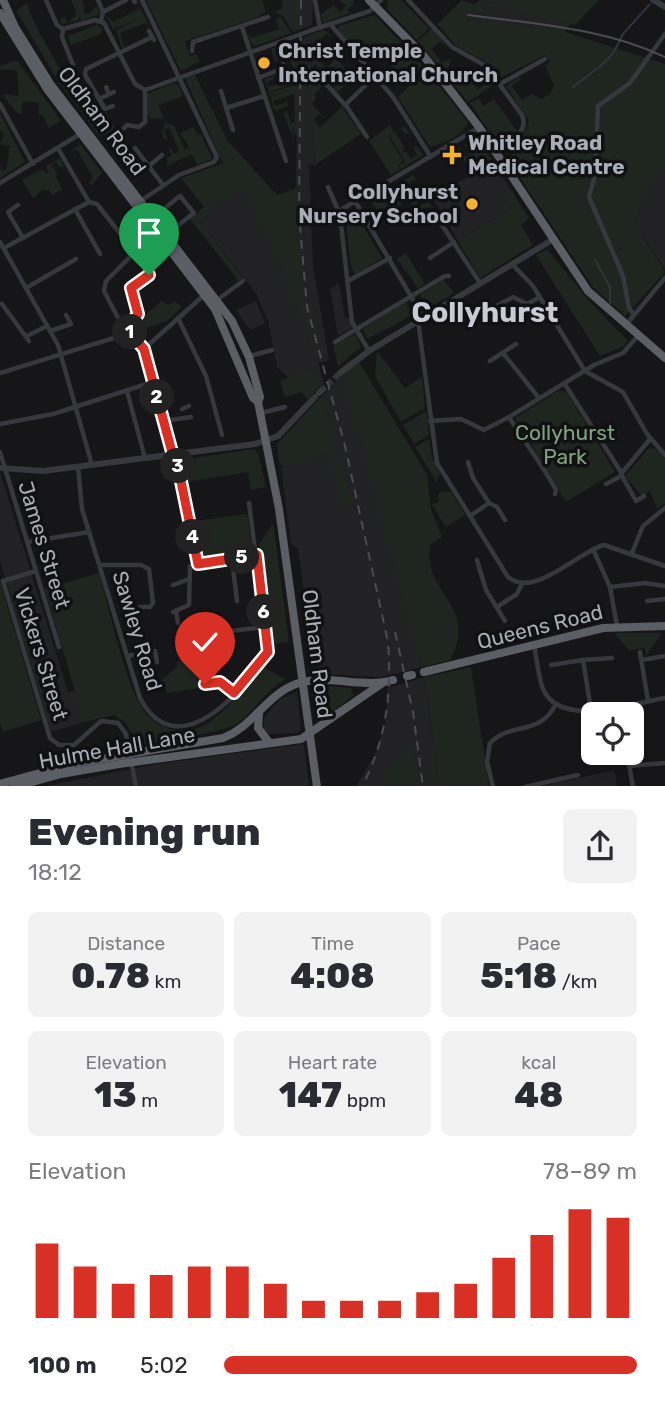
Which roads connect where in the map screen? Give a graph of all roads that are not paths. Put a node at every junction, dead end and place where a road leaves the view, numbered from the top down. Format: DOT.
graph roads {
  1 [pos="3,0"];
  2 [pos="46,0"];
  3 [pos="98,0"];
  4 [pos="126,0"];
  5 [pos="142,0"];
  6 [pos="315,0"];
  7 [pos="408,0"];
  8 [pos="653,0"];
  9 [pos="375,2"];
  10 [pos="665,7"];
  11 [pos="103,12"];
  12 [pos="0,13"];
  13 [pos="268,17"];
  14 [pos="101,21"];
  15 [pos="330,24"];
  16 [pos="242,27"];
  17 [pos="320,28"];
  18 [pos="63,29"];
  19 [pos="149,31"];
  20 [pos="665,34"];
  21 [pos="192,51"];
  22 [pos="250,52"];
  23 [pos="120,53"];
  24 [pos="545,59"];
  25 [pos="283,64"];
  26 [pos="73,65"];
  27 [pos="316,73"];
  28 [pos="179,76"];
  29 [pos="375,76"];
  30 [pos="258,78"];
  31 [pos="500,84"];
  32 [pos="106,87"];
  33 [pos="145,90"];
  34 [pos="221,91"];
  35 [pos="264,96"];
  36 [pos="101,98"];
  37 [pos="0,105"];
  38 [pos="345,105"];
  39 [pos="113,106"];
  40 [pos="226,108"];
  41 [pos="479,127"];
  42 [pos="123,129"];
  43 [pos="233,130"];
  44 [pos="83,131"];
  45 [pos="517,135"];
  46 [pos="367,137"];
  47 [pos="524,147"];
  48 [pos="135,148"];
  49 [pos="59,150"];
  50 [pos="494,150"];
  51 [pos="162,155"];
  52 [pos="431,157"];
  53 [pos="286,161"];
  54 [pos="33,164"];
  55 [pos="149,166"];
  56 [pos="77,179"];
  57 [pos="0,183"];
  58 [pos="72,183"];
  59 [pos="163,186"];
  60 [pos="328,187"];
  61 [pos="89,202"];
  62 [pos="138,203"];
  63 [pos="356,203"];
  64 [pos="19,205"];
  65 [pos="75,209"];
  66 [pos="339,211"];
  67 [pos="150,219"];
  68 [pos="442,225"];
  69 [pos="167,234"];
  70 [pos="23,238"];
  71 [pos="552,240"];
  72 [pos="0,242"];
  73 [pos="454,242"];
  74 [pos="4,248"];
  75 [pos="68,254"];
  76 [pos="100,254"];
  77 [pos="390,258"];
  78 [pos="430,258"];
  79 [pos="165,259"];
  80 [pos="512,264"];
  81 [pos="449,276"];
  82 [pos="665,278"];
  83 [pos="243,281"];
  84 [pos="348,282"];
  85 [pos="480,284"];
  86 [pos="26,288"];
  87 [pos="205,294"];
  88 [pos="412,295"];
  89 [pos="7,297"];
  90 [pos="540,297"];
  91 [pos="217,300"];
  92 [pos="1,305"];
  93 [pos="484,313"];
  94 [pos="66,315"];
  95 [pos="634,315"];
  96 [pos="178,318"];
  97 [pos="421,319"];
  98 [pos="625,326"];
  99 [pos="49,328"];
  100 [pos="127,329"];
  101 [pos="356,329"];
  102 [pos="637,337"];
  103 [pos="335,342"];
  104 [pos="516,344"];
  105 [pos="144,349"];
  106 [pos="272,350"];
  107 [pos="369,351"];
  108 [pos="503,353"];
  109 [pos="62,354"];
  110 [pos="249,357"];
  111 [pos="665,358"];
  112 [pos="491,361"];
  113 [pos="585,371"];
  114 [pos="0,373"];
  115 [pos="340,373"];
  116 [pos="153,382"];
  117 [pos="564,383"];
  118 [pos="127,391"];
  119 [pos="318,394"];
  120 [pos="540,398"];
  121 [pos="258,402"];
  122 [pos="285,407"];
  123 [pos="77,408"];
  124 [pos="186,408"];
  125 [pos="261,413"];
  126 [pos="509,417"];
  127 [pos="164,421"];
  128 [pos="430,421"];
  129 [pos="0,424"];
  130 [pos="222,435"];
  131 [pos="651,438"];
  132 [pos="266,440"];
  133 [pos="0,452"];
  134 [pos="174,454"];
  135 [pos="665,455"];
  136 [pos="145,458"];
  137 [pos="468,462"];
  138 [pos="92,465"];
  139 [pos="78,467"];
  140 [pos="2,468"];
  141 [pos="621,474"];
  142 [pos="606,484"];
  143 [pos="555,494"];
  144 [pos="644,496"];
  145 [pos="249,503"];
  146 [pos="489,503"];
  147 [pos="665,508"];
  148 [pos="470,516"];
  149 [pos="505,520"];
  150 [pos="89,532"];
  151 [pos="27,542"];
  152 [pos="593,549"];
  153 [pos="632,553"];
  154 [pos="257,555"];
  155 [pos="232,559"];
  156 [pos="477,560"];
  157 [pos="198,564"];
  158 [pos="100,565"];
  159 [pos="665,566"];
  160 [pos="36,571"];
  161 [pos="189,579"];
  162 [pos="522,584"];
  163 [pos="173,585"];
  164 [pos="665,586"];
  165 [pos="610,587"];
  166 [pos="665,599"];
  167 [pos="237,601"];
  168 [pos="647,601"];
  169 [pos="140,607"];
  170 [pos="496,607"];
  171 [pos="214,615"];
  172 [pos="505,621"];
  173 [pos="178,623"];
  174 [pos="617,626"];
  175 [pos="665,626"];
  176 [pos="267,627"];
  177 [pos="534,645"];
  178 [pos="59,647"];
  179 [pos="178,650"];
  180 [pos="640,652"];
  181 [pos="128,656"];
  182 [pos="665,656"];
  183 [pos="612,658"];
  184 [pos="583,660"];
  185 [pos="642,660"];
  186 [pos="157,662"];
  187 [pos="551,665"];
  188 [pos="424,672"];
  189 [pos="220,682"];
  190 [pos="303,682"];
  191 [pos="350,682"];
  192 [pos="205,684"];
  193 [pos="234,693"];
  194 [pos="665,698"];
  195 [pos="648,701"];
  196 [pos="590,702"];
  197 [pos="641,702"];
  198 [pos="354,703"];
  199 [pos="556,704"];
  200 [pos="581,711"];
  201 [pos="259,713"];
  202 [pos="310,734"];
  203 [pos="268,741"];
  204 [pos="132,758"];
  205 [pos="665,763"];
  206 [pos="629,766"];
  207 [pos="578,775"];
  208 [pos="22,780"];
  209 [pos="1,783"];
  210 [pos="14,786"];
  211 [pos="136,786"];
  212 [pos="317,786"];
  213 [pos="493,786"];
  214 [pos="525,786"];
  215 [pos="633,786"];
  1 -- 44 [label="highway, Oldham Road"];
  2 -- 18 [label="street"];
  3 -- 11 [label="street"];
  4 -- 11 [label="street"];
  5 -- 28 [label="street"];
  6 -- 17 [label="street"];
  7 -- 31 [label="street"];
  8 -- 10 [label="street"];
  9 -- 15 [label="street"];
  9 -- 41 [label="highway"];
  11 -- 14 [label="street"];
  12 -- 44 [label="highway, Oldham Road"];
  13 -- 16 [label="street"];
  14 -- 18 [label="street"];
  14 -- 23 [label="street"];
  15 -- 17 [label="street"];
  15 -- 29 [label="street"];
  16 -- 21 [label="street"];
  16 -- 22 [label="street"];
  17 -- 22 [label="street, bridge"];
  18 -- 26 [label="street"];
  19 -- 23 [label="street"];
  20 -- 95 [label="street"];
  22 -- 28 [label="street"];
  22 -- 30 [label="street"];
  23 -- 33 [label="street"];
  23 -- 36 [label="street"];
  24 -- 31 [label="street"];
  25 -- 30 [label="street"];
  27 -- 38 [label="street"];
  28 -- 33 [label="street"];
  28 -- 59 [label="street"];
  29 -- 38 [label="street"];
  29 -- 52 [label="street"];
  30 -- 35 [label="street"];
  31 -- 45 [label="street"];
  32 -- 36 [label="street"];
  33 -- 42 [label="street"];
  34 -- 40 [label="street"];
  35 -- 40 [label="street"];
  35 -- 53 [label="street"];
  36 -- 39 [label="street"];
  37 -- 54 [label="street"];
  38 -- 46 [label="street"];
  40 -- 43 [label="street"];
  41 -- 50 [label="highway"];
  41 -- 52 [label="street"];
  44 -- 49 [label="street"];
  44 -- 62 [label="highway, Oldham Road"];
  45 -- 47 [label="street"];
  45 -- 50 [label="street"];
  48 -- 55 [label="street"];
  49 -- 54 [label="street"];
  49 -- 56 [label="street"];
  50 -- 71 [label="highway"];
  51 -- 55 [label="street"];
  52 -- 63 [label="street"];
  54 -- 57 [label="street"];
  55 -- 59 [label="street"];
  56 -- 58 [label="street"];
  56 -- 61 [label="street"];
  59 -- 62 [label="street"];
  60 -- 66 [label="street"];
  61 -- 65 [label="street"];
  61 -- 100 [label="street"];
  62 -- 67 [label="highway, Oldham Road"];
  63 -- 66 [label="street"];
  63 -- 77 [label="street"];
  64 -- 70 [label="street"];
  65 -- 70 [label="street"];
  65 -- 76 [label="street"];
  66 -- 84 [label="street"];
  67 -- 69 [label="highway, Oldham Road"];
  67 -- 69 [label="street"];
  67 -- 87 [label="highway, Oldham Road"];
  68 -- 73 [label="street"];
  69 -- 91 [label="highway, Oldham Road"];
  70 -- 74 [label="street"];
  71 -- 80 [label="street"];
  71 -- 98 [label="highway"];
  72 -- 74 [label="street"];
  73 -- 78 [label="street"];
  73 -- 85 [label="street"];
  74 -- 86 [label="street"];
  75 -- 86 [label="street"];
  77 -- 84 [label="street"];
  77 -- 88 [label="street"];
  79 -- 100 [label="street"];
  80 -- 85 [label="street"];
  80 -- 90 [label="street"];
  81 -- 88 [label="street"];
  82 -- 95 [label="street"];
  83 -- 91 [label="street"];
  84 -- 101 [label="street"];
  85 -- 97 [label="street"];
  86 -- 99 [label="street"];
  87 -- 96 [label="street"];
  87 -- 121 [label="highway, Oldham Road"];
  88 -- 97 [label="street"];
  88 -- 101 [label="street"];
  89 -- 92 [label="street"];
  90 -- 93 [label="street"];
  90 -- 113 [label="street"];
  91 -- 110 [label="highway, Oldham Road"];
  92 -- 99 [label="street"];
  94 -- 99 [label="street"];
  95 -- 98 [label="street"];
  96 -- 105 [label="street"];
  96 -- 130 [label="street"];
  97 -- 107 [label="street"];
  97 -- 128 [label="street"];
  98 -- 102 [label="highway"];
  99 -- 109 [label="street"];
  100 -- 105 [label="street"];
  100 -- 109 [label="street"];
  101 -- 103 [label="street"];
  101 -- 107 [label="street"];
  102 -- 111 [label="highway"];
  102 -- 113 [label="street"];
  104 -- 108 [label="street"];
  105 -- 116 [label="street"];
  106 -- 110 [label="street"];
  107 -- 115 [label="street"];
  108 -- 112 [label="street"];
  108 -- 120 [label="street"];
  109 -- 114 [label="street"];
  109 -- 123 [label="street"];
  110 -- 121 [label="highway, Oldham Road"];
  113 -- 117 [label="street"];
  113 -- 131 [label="street"];
  116 -- 118 [label="street"];
  116 -- 127 [label="street"];
  117 -- 120 [label="street"];
  117 -- 141 [label="street"];
  118 -- 123 [label="street"];
  118 -- 136 [label="street"];
  119 -- 132 [label="street"];
  120 -- 126 [label="street"];
  121 -- 125 [label="highway, Oldham Road"];
  122 -- 125 [label="street"];
  123 -- 129 [label="street"];
  123 -- 138 [label="street"];
  124 -- 127 [label="street"];
  125 -- 132 [label="highway, Oldham Road"];
  126 -- 128 [label="street"];
  126 -- 143 [label="street"];
  127 -- 134 [label="street"];
  128 -- 148 [label="street"];
  131 -- 135 [label="street"];
  131 -- 141 [label="street"];
  132 -- 134 [label="street"];
  132 -- 190 [label="highway, Oldham Road"];
  133 -- 140 [label="street, James Street"];
  134 -- 136 [label="street"];
  134 -- 157 [label="street"];
  136 -- 138 [label="street"];
  137 -- 146 [label="street"];
  138 -- 139 [label="street"];
  139 -- 140 [label="street"];
  139 -- 150 [label="street, Sawley Road"];
  140 -- 151 [label="street, James Street"];
  141 -- 142 [label="street"];
  141 -- 144 [label="street"];
  145 -- 154 [label="street, Sawley Road"];
  146 -- 148 [label="street"];
  146 -- 149 [label="street"];
  147 -- 153 [label="street"];
  148 -- 162 [label="street"];
  150 -- 151 [label="street"];
  150 -- 158 [label="street, Sawley Road"];
  151 -- 160 [label="street, James Street"];
  152 -- 153 [label="street"];
  152 -- 162 [label="street"];
  152 -- 165 [label="street"];
  153 -- 159 [label="street"];
  154 -- 155 [label="street"];
  154 -- 176 [label="street, Sawley Road"];
  155 -- 157 [label="street"];
  155 -- 167 [label="street"];
  156 -- 170 [label="street"];
  157 -- 161 [label="street"];
  158 -- 169 [label="street"];
  158 -- 181 [label="street, Sawley Road"];
  160 -- 178 [label="street, James Street"];
  160 -- 204 [label="street, Vickers Street"];
  161 -- 163 [label="street"];
  161 -- 173 [label="street"];
  162 -- 170 [label="street"];
  164 -- 165 [label="street"];
  165 -- 174 [label="street"];
  166 -- 168 [label="street"];
  170 -- 172 [label="street"];
  171 -- 176 [label="street"];
  174 -- 175 [label="highway, Queens Road"];
  174 -- 177 [label="highway, Queens Road"];
  176 -- 193 [label="street, Sawley Road"];
  177 -- 188 [label="highway, Queens Road"];
  177 -- 199 [label="street"];
  179 -- 189 [label="street"];
  180 -- 185 [label="street"];
  181 -- 186 [label="street"];
  181 -- 193 [label="street, Sawley Road"];
  182 -- 185 [label="street"];
  183 -- 184 [label="street"];
  184 -- 187 [label="street"];
  184 -- 196 [label="street"];
  185 -- 195 [label="street"];
  189 -- 192 [label="street"];
  189 -- 193 [label="street"];
  190 -- 191 [label="highway"];
  190 -- 201 [label="highway, Hulme Hall Lane"];
  190 -- 202 [label="highway, Oldham Road"];
  191 -- 198 [label="highway"];
  191 -- 198 [label="highway"];
  194 -- 195 [label="street"];
  195 -- 197 [label="street"];
  198 -- 202 [label="highway"];
  199 -- 200 [label="street"];
  199 -- 213 [label="street"];
  201 -- 203 [label="highway"];
  201 -- 204 [label="highway, Hulme Hall Lane"];
  202 -- 203 [label="highway, Hulme Hall Lane"];
  202 -- 212 [label="highway, Oldham Road"];
  203 -- 204 [label="highway, Hulme Hall Lane"];
  204 -- 208 [label="highway, Hulme Hall Lane"];
  204 -- 211 [label="street"];
  205 -- 206 [label="street"];
  206 -- 215 [label="street"];
  207 -- 214 [label="street"];
  208 -- 209 [label="highway, Hulme Hall Lane"];
  208 -- 210 [label="highway, Hulme Hall Lane"];
}
